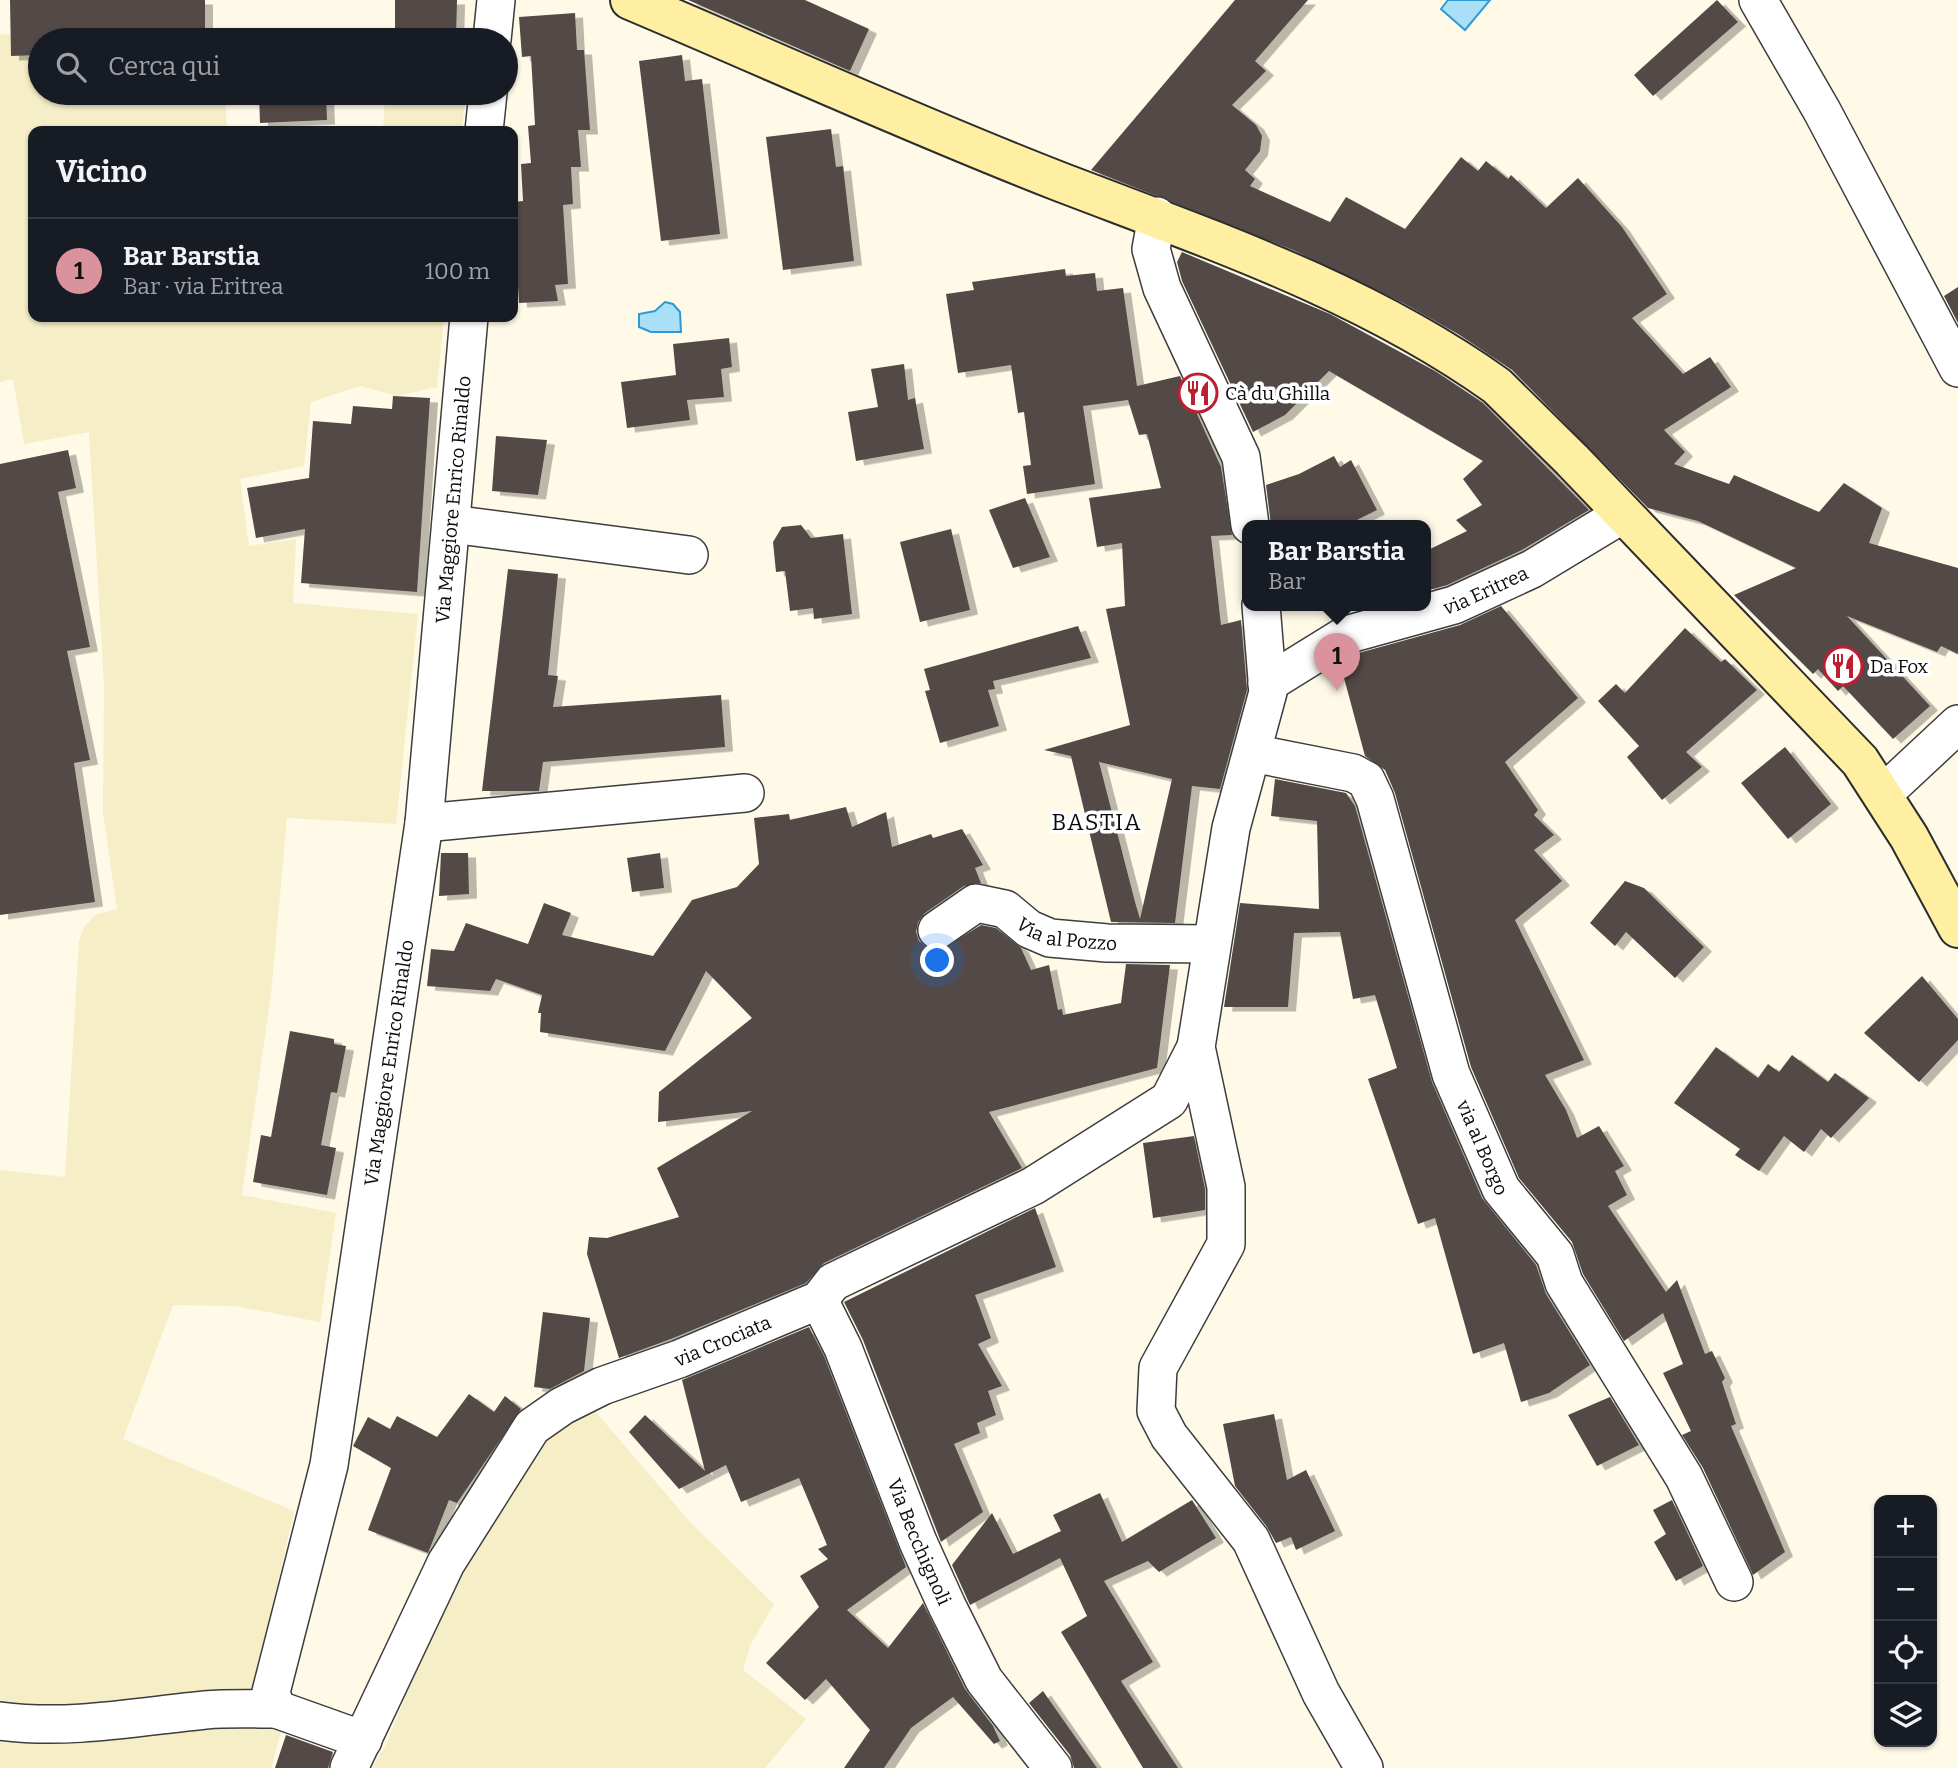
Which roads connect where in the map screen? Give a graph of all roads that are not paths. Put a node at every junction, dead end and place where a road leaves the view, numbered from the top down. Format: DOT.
graph roads {
  1 [pos="496,0"];
  2 [pos="630,0"];
  3 [pos="1758,0"];
  4 [pos="493,28"];
  5 [pos="487,105"];
  6 [pos="485,126"];
  7 [pos="1157,216"];
  8 [pos="469,322"];
  9 [pos="1958,368"];
  10 [pos="1623,514"];
  11 [pos="1249,520"];
  12 [pos="451,524"];
  13 [pos="689,555"];
  14 [pos="1261,611"];
  15 [pos="1267,684"];
  16 [pos="1958,724"];
  17 [pos="1252,753"];
  18 [pos="746,793"];
  19 [pos="1884,794"];
  20 [pos="424,823"];
  21 [pos="1958,928"];
  22 [pos="937,930"];
  23 [pos="1211,944"];
  24 [pos="1196,1046"];
  25 [pos="819,1300"];
  26 [pos="1734,1583"];
  27 [pos="276,1709"];
  28 [pos="0,1721"];
  29 [pos="356,1754"];
  30 [pos="1053,1768"];
  31 [pos="1364,1768"];
  1 -- 4 [label="street"];
  2 -- 7 [label="main road"];
  3 -- 9 [label="street"];
  5 -- 6 [label="street"];
  7 -- 10 [label="main road"];
  7 -- 11 [label="street"];
  8 -- 12 [label="street, Via Maggiore Enrico Rinaldo"];
  10 -- 15 [label="street, via Eritrea"];
  10 -- 19 [label="main road"];
  12 -- 13 [label="street"];
  12 -- 20 [label="street, Via Maggiore Enrico Rinaldo"];
  14 -- 15 [label="street"];
  15 -- 17 [label="street"];
  16 -- 19 [label="street"];
  17 -- 23 [label="street"];
  17 -- 26 [label="street, via al Borgo"];
  18 -- 20 [label="street"];
  19 -- 21 [label="main road"];
  20 -- 27 [label="street, Via Maggiore Enrico Rinaldo"];
  22 -- 23 [label="street, Via al Pozzo"];
  23 -- 24 [label="street"];
  24 -- 25 [label="street, via Crociata"];
  24 -- 31 [label="street"];
  25 -- 29 [label="street, via Crociata"];
  25 -- 30 [label="street, Via Becchignoli"];
  27 -- 28 [label="street"];
  27 -- 29 [label="street"];
}
